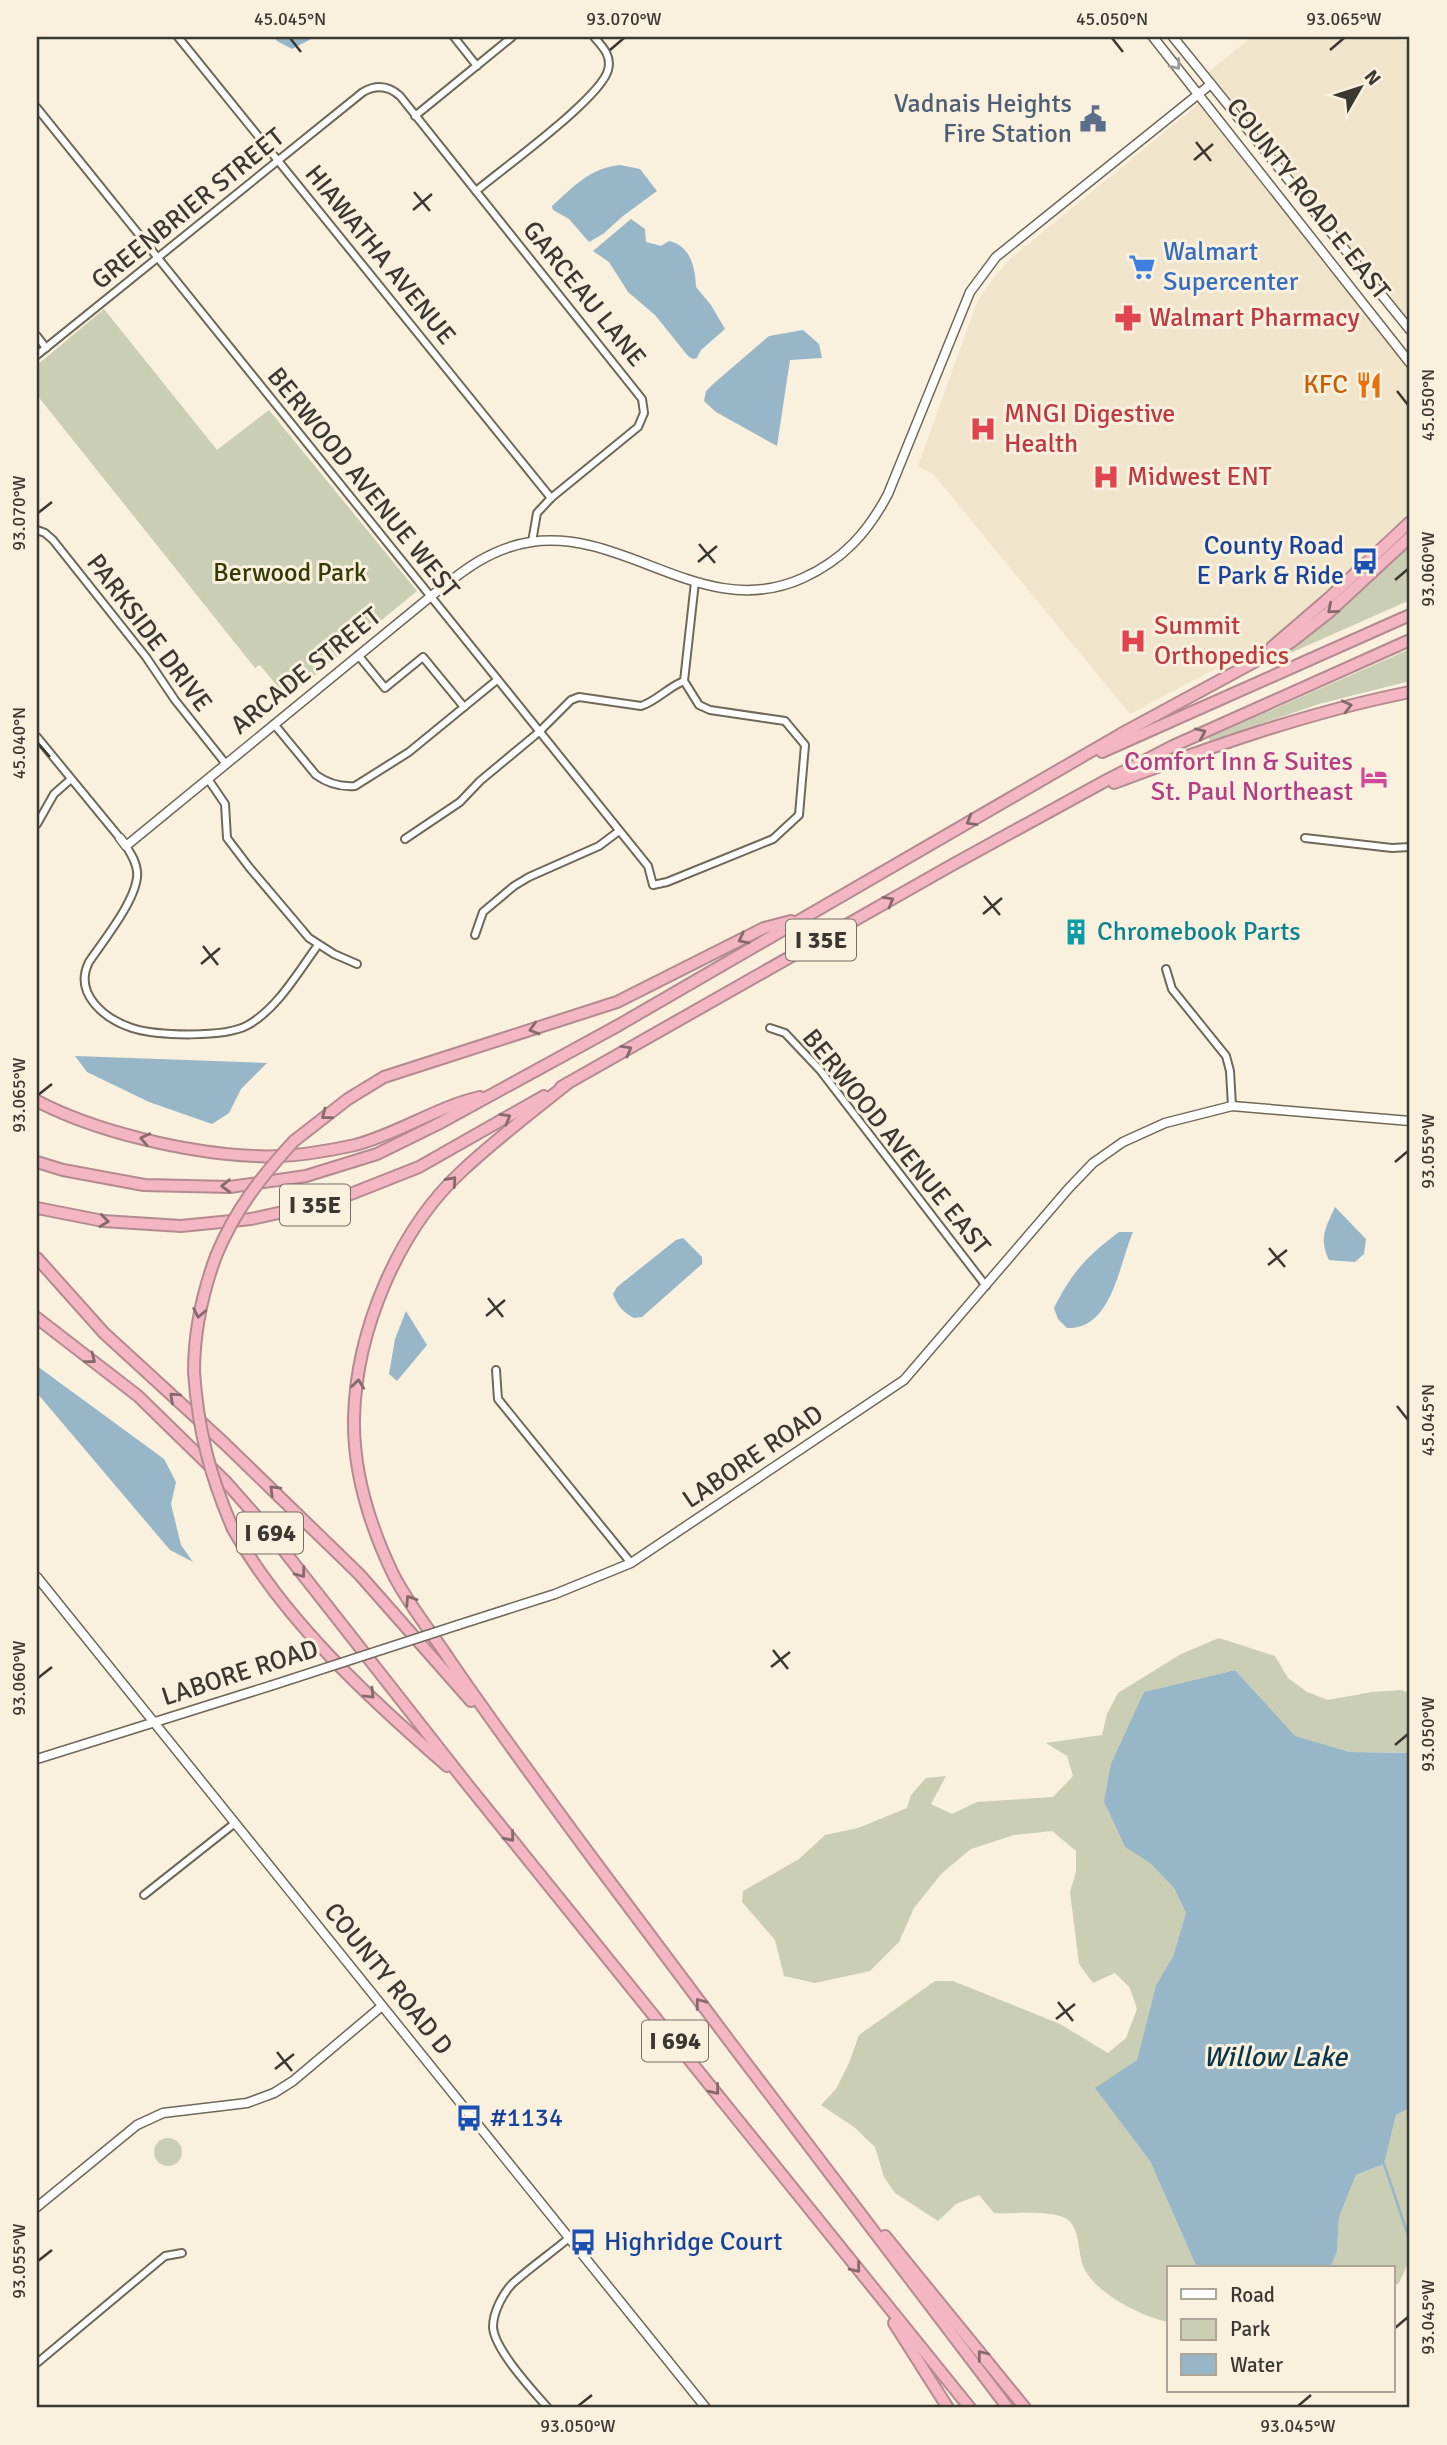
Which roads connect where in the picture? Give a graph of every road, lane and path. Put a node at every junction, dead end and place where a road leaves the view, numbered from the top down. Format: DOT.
graph roads {
  1 [pos="178,37"];
  2 [pos="454,37"];
  3 [pos="512,37"];
  4 [pos="594,37"];
  5 [pos="1153,37"];
  6 [pos="1173,37"];
  7 [pos="477,66"];
  8 [pos="1211,84"];
  9 [pos="363,92"];
  10 [pos="1199,94"];
  11 [pos="37,108"];
  12 [pos="415,116"];
  13 [pos="278,160"];
  14 [pos="476,191"];
  15 [pos="157,258"];
  16 [pos="1410,330"];
  17 [pos="37,336"];
  18 [pos="46,348"];
  19 [pos="37,355"];
  20 [pos="1410,363"];
  21 [pos="551,498"];
  22 [pos="1410,522"];
  23 [pos="37,530"];
  24 [pos="1410,537"];
  25 [pos="533,542"];
  26 [pos="695,582"];
  27 [pos="430,597"];
  28 [pos="1410,615"];
  29 [pos="1410,640"];
  30 [pos="358,655"];
  31 [pos="1258,660"];
  32 [pos="497,680"];
  33 [pos="684,681"];
  34 [pos="1410,692"];
  35 [pos="464,707"];
  36 [pos="274,724"];
  37 [pos="539,732"];
  38 [pos="37,737"];
  39 [pos="226,764"];
  40 [pos="71,779"];
  41 [pos="208,779"];
  42 [pos="1030,787"];
  43 [pos="1075,798"];
  44 [pos="37,824"];
  45 [pos="619,831"];
  46 [pos="120,838"];
  47 [pos="1305,838"];
  48 [pos="405,839"];
  49 [pos="126,846"];
  50 [pos="1410,846"];
  51 [pos="807,916"];
  52 [pos="475,934"];
  53 [pos="318,945"];
  54 [pos="357,964"];
  55 [pos="1166,969"];
  56 [pos="771,1028"];
  57 [pos="568,1083"];
  58 [pos="496,1093"];
  59 [pos="37,1101"];
  60 [pos="1232,1106"];
  61 [pos="1410,1121"];
  62 [pos="37,1163"];
  63 [pos="37,1209"];
  64 [pos="37,1258"];
  65 [pos="986,1286"];
  66 [pos="37,1318"];
  67 [pos="496,1370"];
  68 [pos="631,1563"];
  69 [pos="37,1577"];
  70 [pos="154,1723"];
  71 [pos="503,1738"];
  72 [pos="37,1759"];
  73 [pos="467,1784"];
  74 [pos="235,1823"];
  75 [pos="144,1895"];
  76 [pos="382,2006"];
  77 [pos="785,2116"];
  78 [pos="37,2207"];
  79 [pos="569,2238"];
  80 [pos="182,2253"];
  81 [pos="881,2299"];
  82 [pos="37,2363"];
  83 [pos="548,2408"];
  84 [pos="706,2408"];
  85 [pos="948,2408"];
  86 [pos="970,2408"];
  87 [pos="1008,2408"];
  88 [pos="1025,2408"];
  1 -- 13 [label="street, HIAWATHA AVENUE"];
  2 -- 7 [label="street"];
  3 -- 7 [label="street"];
  4 -- 14 [label="street"];
  5 -- 10 [label="street, COUNTY ROAD E EAST, one-way"];
  6 -- 8 [label="street, COUNTY ROAD E EAST"];
  7 -- 12 [label="street"];
  8 -- 10 [label="street, ARCADE STREET"];
  8 -- 16 [label="street, COUNTY ROAD E EAST"];
  9 -- 12 [label="street, GARCEAU LANE"];
  9 -- 13 [label="street, GREENBRIER STREET"];
  10 -- 20 [label="street, COUNTY ROAD E EAST"];
  10 -- 26 [label="street, ARCADE STREET"];
  11 -- 15 [label="street, BERWOOD AVENUE WEST"];
  12 -- 14 [label="street, GARCEAU LANE"];
  13 -- 15 [label="street, GREENBRIER STREET"];
  13 -- 21 [label="street, HIAWATHA AVENUE"];
  14 -- 21 [label="street, GARCEAU LANE"];
  15 -- 18 [label="street, GREENBRIER STREET"];
  15 -- 27 [label="street, BERWOOD AVENUE WEST"];
  17 -- 18 [label="street"];
  18 -- 19 [label="street, GREENBRIER STREET"];
  21 -- 25 [label="street, GARCEAU LANE"];
  22 -- 31 [label="highway"];
  23 -- 39 [label="street, PARKSIDE DRIVE"];
  24 -- 31 [label="highway, one-way"];
  25 -- 26 [label="street, ARCADE STREET"];
  25 -- 27 [label="street, ARCADE STREET"];
  26 -- 33 [label="street"];
  27 -- 30 [label="street, ARCADE STREET"];
  27 -- 32 [label="street, BERWOOD AVENUE WEST"];
  28 -- 42 [label="highway, I 35E"];
  43 -- 29 [label="highway, I 35E, one-way"];
  30 -- 35 [label="street"];
  30 -- 36 [label="street, ARCADE STREET"];
  31 -- 42 [label="highway"];
  32 -- 35 [label="street"];
  32 -- 37 [label="street, BERWOOD AVENUE WEST"];
  33 -- 37 [label="street"];
  33 -- 45 [label="street, BERWOOD AVENUE WEST"];
  43 -- 34 [label="highway, one-way"];
  35 -- 36 [label="street"];
  36 -- 39 [label="street, ARCADE STREET"];
  37 -- 45 [label="street, BERWOOD AVENUE WEST"];
  37 -- 48 [label="street"];
  38 -- 40 [label="street"];
  39 -- 41 [label="street, ARCADE STREET"];
  40 -- 44 [label="street"];
  40 -- 46 [label="street"];
  41 -- 49 [label="street, ARCADE STREET"];
  41 -- 53 [label="street"];
  42 -- 51 [label="highway, I 35E, one-way"];
  57 -- 43 [label="highway, I 35E, one-way"];
  45 -- 52 [label="street"];
  46 -- 49 [label="street"];
  47 -- 50 [label="street"];
  49 -- 53 [label="street"];
  51 -- 58 [label="highway, I 35E"];
  51 -- 73 [label="highway, one-way, bridge"];
  53 -- 54 [label="street"];
  55 -- 60 [label="street"];
  56 -- 65 [label="street, BERWOOD AVENUE EAST"];
  63 -- 57 [label="highway, I 35E, one-way"];
  71 -- 57 [label="highway, one-way"];
  58 -- 59 [label="highway, one-way"];
  58 -- 62 [label="highway, I 35E, one-way"];
  60 -- 61 [label="street, LABORE ROAD"];
  60 -- 65 [label="street, LABORE ROAD"];
  71 -- 64 [label="highway, I 694, one-way"];
  65 -- 68 [label="street, LABORE ROAD"];
  66 -- 73 [label="highway, I 694, one-way"];
  67 -- 68 [label="street"];
  68 -- 70 [label="street, LABORE ROAD, bridge"];
  69 -- 70 [label="street, COUNTY ROAD D"];
  70 -- 72 [label="street, LABORE ROAD"];
  70 -- 74 [label="street, COUNTY ROAD D"];
  77 -- 71 [label="highway, I 694, one-way"];
  73 -- 81 [label="highway, I 694, one-way"];
  74 -- 75 [label="street"];
  74 -- 76 [label="street, COUNTY ROAD D"];
  76 -- 78 [label="street"];
  76 -- 79 [label="street, COUNTY ROAD D"];
  77 -- 87 [label="highway, I 694"];
  88 -- 77 [label="highway, one-way"];
  79 -- 83 [label="street"];
  79 -- 84 [label="street, COUNTY ROAD D"];
  80 -- 82 [label="street"];
  81 -- 85 [label="highway"];
  81 -- 86 [label="highway, I 694"];
}
